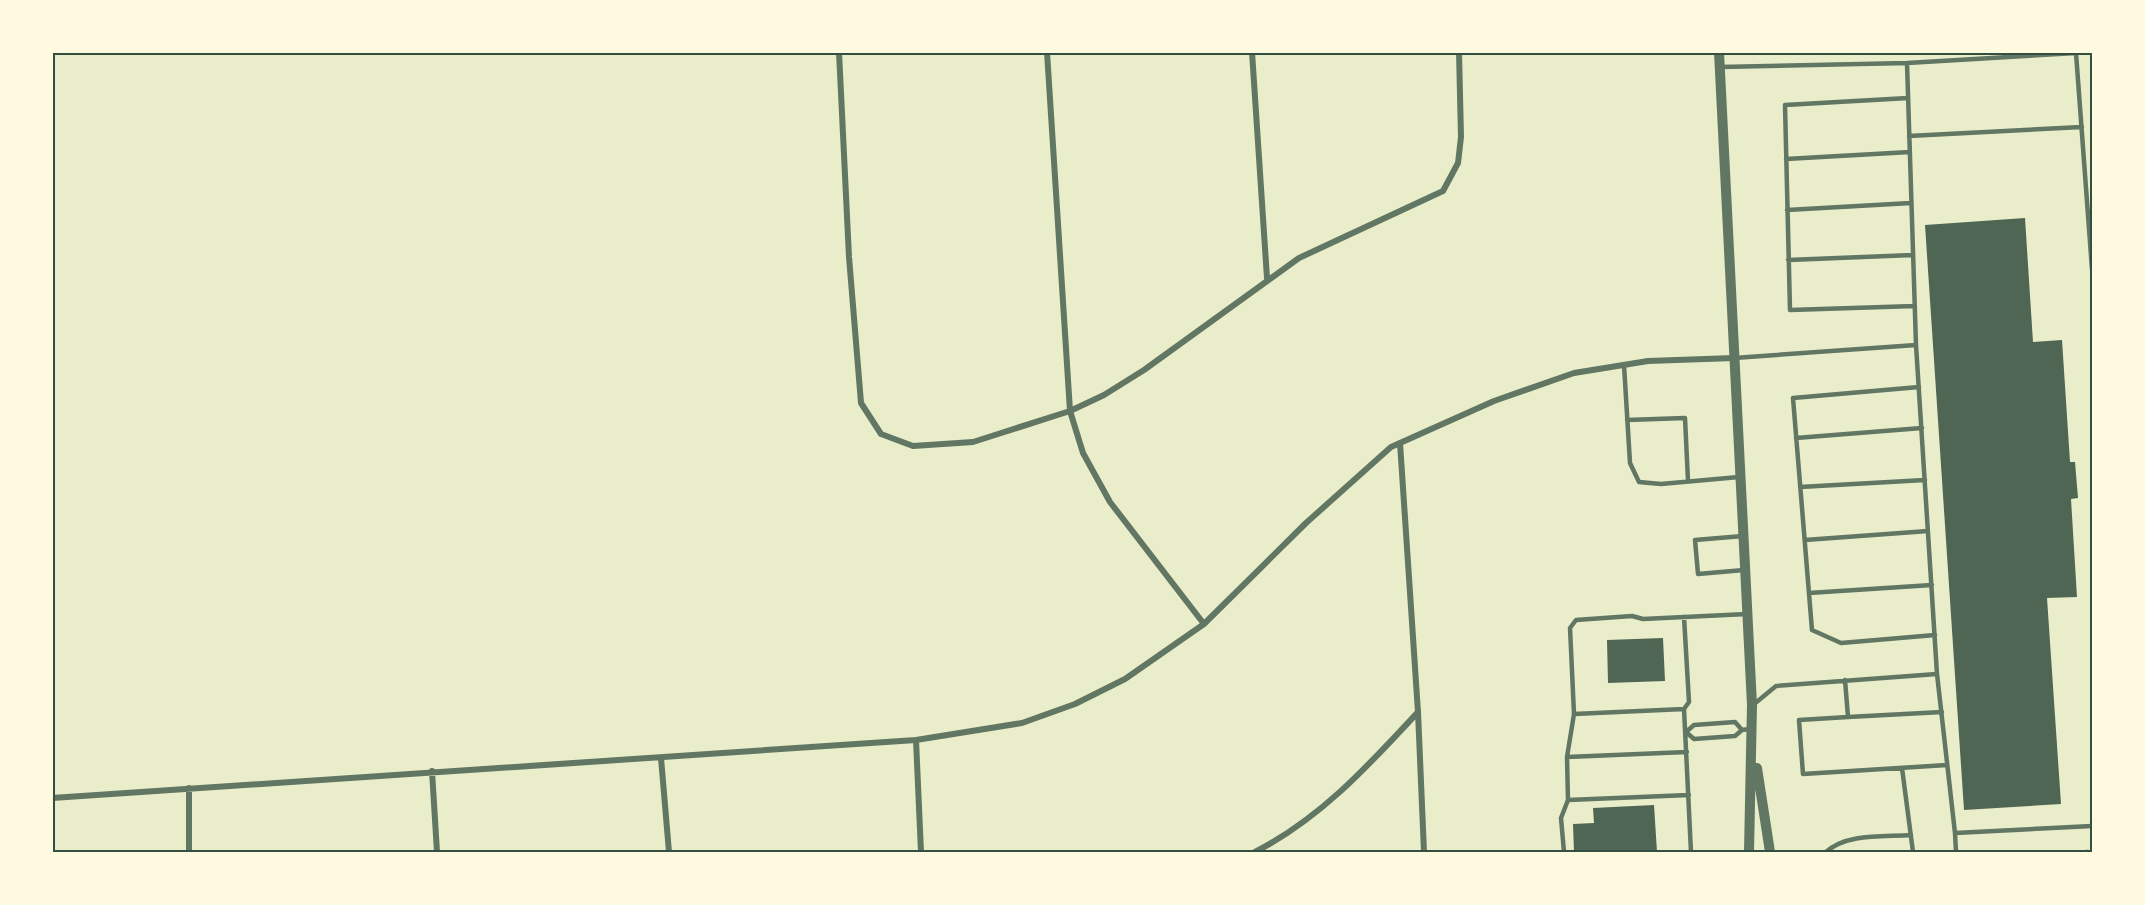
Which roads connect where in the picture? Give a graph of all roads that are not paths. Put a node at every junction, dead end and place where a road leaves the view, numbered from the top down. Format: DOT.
graph roads {
  1 [pos="839,52"];
  2 [pos="1047,52"];
  3 [pos="1251,52"];
  4 [pos="1460,52"];
  5 [pos="1719,52"];
  6 [pos="1907,63"];
  7 [pos="1720,67"];
  8 [pos="1908,98"];
  9 [pos="2082,127"];
  10 [pos="1909,136"];
  11 [pos="1910,152"];
  12 [pos="1786,159"];
  13 [pos="1911,203"];
  14 [pos="1787,210"];
  15 [pos="1913,255"];
  16 [pos="1788,260"];
  17 [pos="2092,268"];
  18 [pos="1267,278"];
  19 [pos="1915,306"];
  20 [pos="1916,345"];
  21 [pos="1734,358"];
  22 [pos="1624,365"];
  23 [pos="1919,387"];
  24 [pos="1070,411"];
  25 [pos="1627,420"];
  26 [pos="1922,428"];
  27 [pos="1796,438"];
  28 [pos="1400,443"];
  29 [pos="1740,476"];
  30 [pos="1925,480"];
  31 [pos="1688,481"];
  32 [pos="1800,487"];
  33 [pos="1928,531"];
  34 [pos="1743,536"];
  35 [pos="1805,540"];
  36 [pos="1744,570"];
  37 [pos="1932,585"];
  38 [pos="1809,593"];
  39 [pos="1747,614"];
  40 [pos="1684,617"];
  41 [pos="1204,624"];
  42 [pos="1935,635"];
  43 [pos="1937,674"];
  44 [pos="1845,680"];
  45 [pos="1752,705"];
  46 [pos="1684,709"];
  47 [pos="1418,712"];
  48 [pos="1942,712"];
  49 [pos="1574,714"];
  50 [pos="1848,717"];
  51 [pos="1747,729"];
  52 [pos="1686,732"];
  53 [pos="916,740"];
  54 [pos="1753,747"];
  55 [pos="1687,752"];
  56 [pos="1568,757"];
  57 [pos="661,758"];
  58 [pos="1947,765"];
  59 [pos="1902,768"];
  60 [pos="432,771"];
  61 [pos="189,788"];
  62 [pos="1689,795"];
  63 [pos="52,798"];
  64 [pos="1568,800"];
  65 [pos="2092,826"];
  66 [pos="1955,833"];
  67 [pos="1911,835"];
  68 [pos="189,852"];
  69 [pos="437,852"];
  70 [pos="669,852"];
  71 [pos="921,852"];
  72 [pos="1256,852"];
  73 [pos="1424,852"];
  74 [pos="1564,852"];
  75 [pos="1691,852"];
  76 [pos="1749,852"];
  77 [pos="1770,852"];
  78 [pos="1826,852"];
  79 [pos="1913,852"];
  80 [pos="1956,852"];
  1 -- 24 [label="street"];
  2 -- 24 [label="street"];
  3 -- 18 [label="street"];
  4 -- 18 [label="street"];
  5 -- 7 [label="street"];
  6 -- 7 [label="lane"];
  6 -- 8 [label="lane"];
  6 -- 9 [label="lane"];
  7 -- 21 [label="street"];
  8 -- 10 [label="lane"];
  8 -- 12 [label="lane"];
  9 -- 10 [label="lane"];
  9 -- 17 [label="lane"];
  10 -- 11 [label="lane"];
  11 -- 12 [label="lane"];
  11 -- 13 [label="lane"];
  12 -- 14 [label="lane"];
  13 -- 14 [label="lane"];
  13 -- 15 [label="lane"];
  14 -- 16 [label="lane"];
  15 -- 16 [label="lane"];
  15 -- 19 [label="lane"];
  16 -- 19 [label="lane"];
  18 -- 24 [label="street"];
  19 -- 20 [label="lane"];
  20 -- 21 [label="lane"];
  20 -- 23 [label="lane"];
  21 -- 22 [label="street"];
  21 -- 29 [label="street"];
  22 -- 25 [label="lane"];
  22 -- 28 [label="street"];
  23 -- 26 [label="lane"];
  23 -- 27 [label="lane"];
  24 -- 41 [label="street"];
  25 -- 31 [label="lane"];
  25 -- 31 [label="lane"];
  26 -- 27 [label="lane"];
  26 -- 30 [label="lane"];
  27 -- 32 [label="lane"];
  28 -- 41 [label="street"];
  28 -- 47 [label="street"];
  29 -- 31 [label="lane"];
  29 -- 34 [label="street"];
  30 -- 32 [label="lane"];
  30 -- 33 [label="lane"];
  32 -- 35 [label="lane"];
  33 -- 35 [label="lane"];
  33 -- 37 [label="lane"];
  34 -- 36 [label="street"];
  34 -- 36 [label="lane"];
  35 -- 38 [label="lane"];
  36 -- 39 [label="street"];
  37 -- 38 [label="lane"];
  37 -- 42 [label="lane"];
  38 -- 42 [label="lane"];
  39 -- 40 [label="lane"];
  39 -- 45 [label="street"];
  40 -- 46 [label="lane"];
  40 -- 49 [label="lane"];
  41 -- 53 [label="street"];
  42 -- 43 [label="lane"];
  43 -- 44 [label="lane"];
  43 -- 48 [label="lane"];
  44 -- 45 [label="lane"];
  44 -- 50 [label="lane"];
  45 -- 51 [label="street"];
  46 -- 49 [label="lane"];
  46 -- 52 [label="lane"];
  47 -- 72 [label="street"];
  47 -- 73 [label="street"];
  48 -- 50 [label="lane"];
  48 -- 58 [label="lane"];
  49 -- 56 [label="lane"];
  50 -- 59 [label="lane"];
  51 -- 52 [label="lane"];
  51 -- 52 [label="lane"];
  51 -- 54 [label="street"];
  52 -- 55 [label="lane"];
  53 -- 57 [label="street"];
  53 -- 71 [label="street"];
  54 -- 76 [label="street"];
  54 -- 77 [label="street"];
  55 -- 56 [label="lane"];
  55 -- 62 [label="lane"];
  56 -- 64 [label="lane"];
  57 -- 60 [label="street"];
  57 -- 70 [label="street"];
  58 -- 59 [label="lane"];
  58 -- 66 [label="lane"];
  59 -- 67 [label="lane"];
  60 -- 61 [label="street"];
  60 -- 69 [label="street"];
  61 -- 63 [label="street"];
  61 -- 68 [label="street"];
  62 -- 64 [label="lane"];
  62 -- 75 [label="lane"];
  64 -- 74 [label="lane"];
  65 -- 66 [label="lane"];
  66 -- 80 [label="lane"];
  67 -- 78 [label="lane"];
  67 -- 79 [label="lane"];
}
